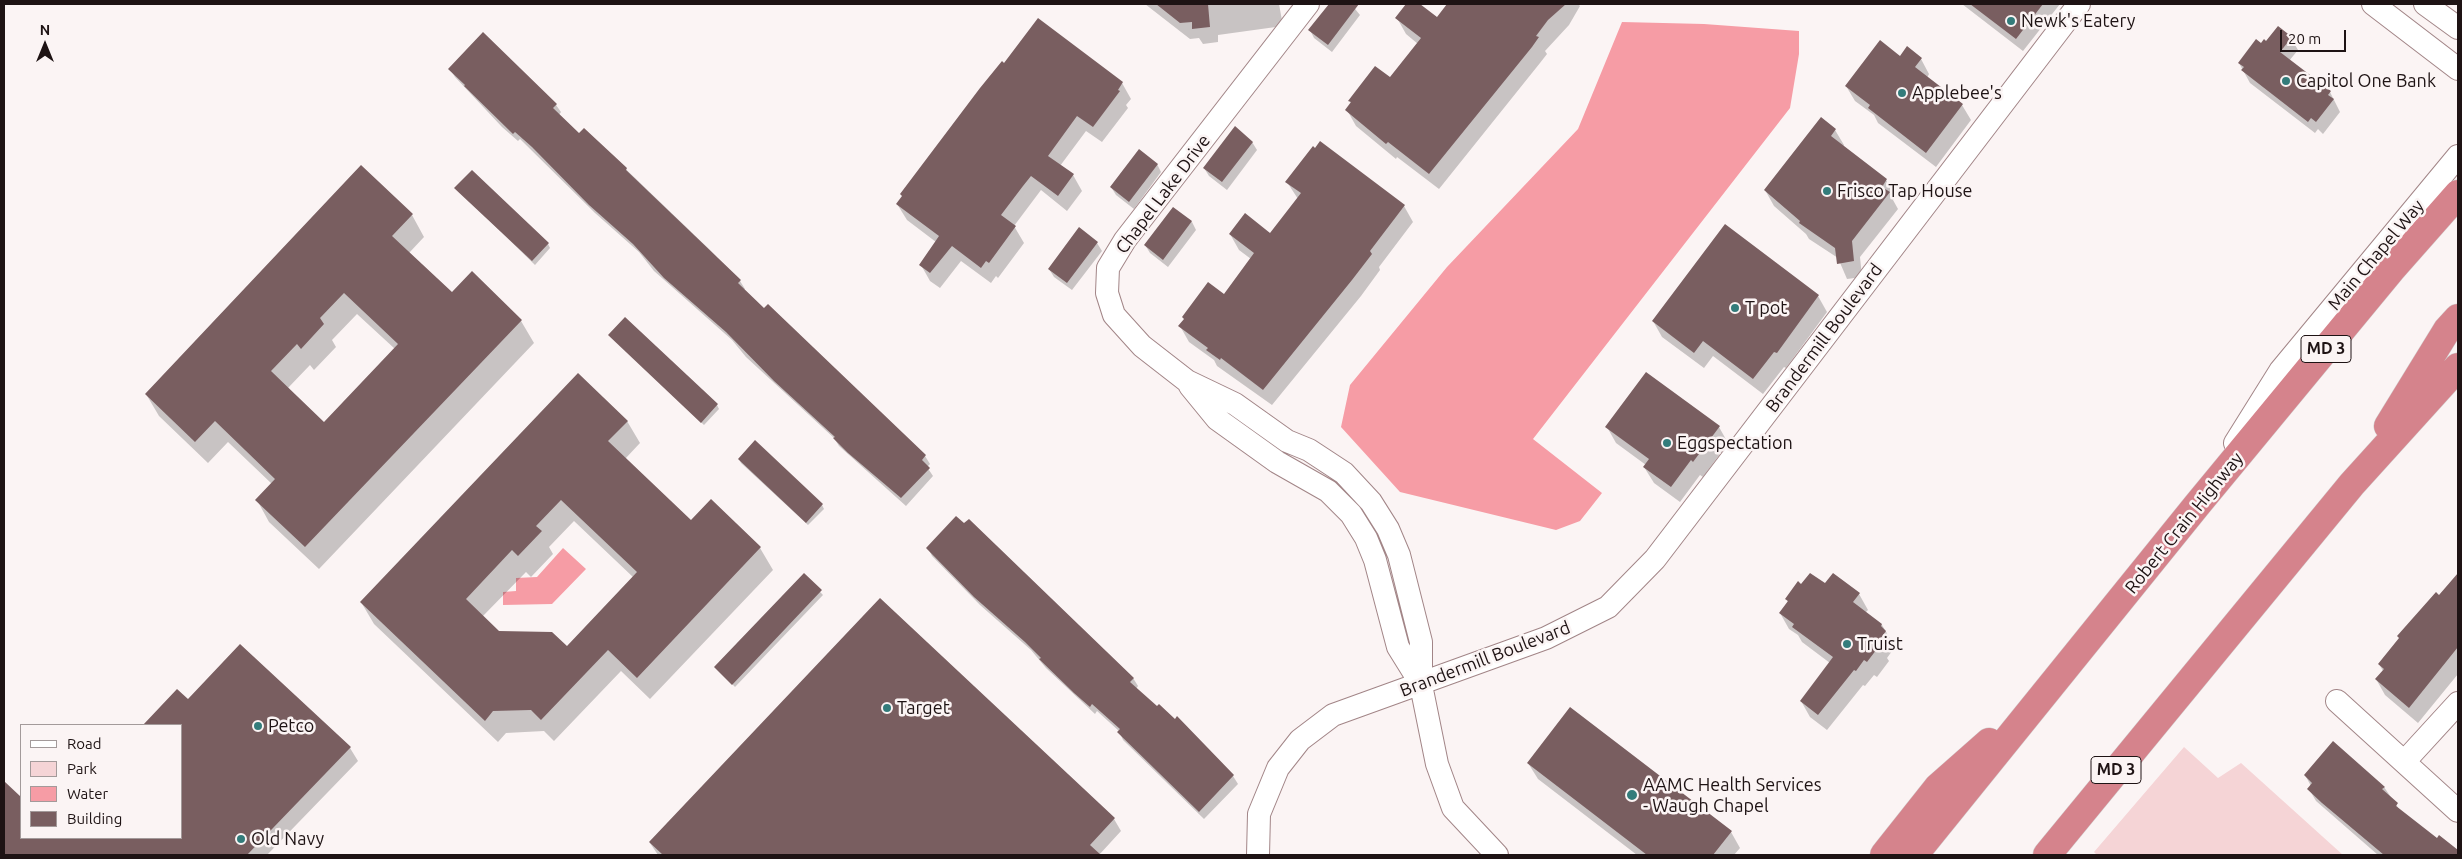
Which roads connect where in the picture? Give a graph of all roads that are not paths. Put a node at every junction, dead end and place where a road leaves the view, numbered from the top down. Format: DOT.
graph roads {
  1 [pos="1308,4"];
  2 [pos="2079,4"];
  3 [pos="2372,4"];
  4 [pos="2425,4"];
  5 [pos="2458,28"];
  6 [pos="2458,69"];
  7 [pos="2458,156"];
  8 [pos="2458,194"];
  9 [pos="2458,318"];
  10 [pos="2458,367"];
  11 [pos="2352,484"];
  12 [pos="2197,505"];
  13 [pos="1421,685"];
  14 [pos="2051,686"];
  15 [pos="2337,701"];
  16 [pos="2458,703"];
  17 [pos="2404,762"];
  18 [pos="2458,811"];
  19 [pos="1258,855"];
  20 [pos="1498,855"];
  21 [pos="1884,855"];
  22 [pos="1914,855"];
  23 [pos="2047,855"];
  1 -- 13 [label="street, Chapel Lake Drive"];
  2 -- 13 [label="street, Brandermill Boulevard"];
  3 -- 6 [label="street"];
  4 -- 5 [label="street"];
  7 -- 12 [label="street, Main Chapel Way"];
  8 -- 12 [label="highway, Robert Crain Highway / MD 3"];
  9 -- 11 [label="highway"];
  10 -- 11 [label="highway, MD 3"];
  11 -- 23 [label="highway, MD 3"];
  12 -- 14 [label="highway, Robert Crain Highway / MD 3"];
  13 -- 19 [label="street, Brandermill Boulevard"];
  13 -- 20 [label="street, Chapel Lake Drive"];
  14 -- 21 [label="highway"];
  14 -- 22 [label="highway, Robert Crain Highway / MD 3"];
  15 -- 17 [label="street"];
  16 -- 17 [label="street"];
  17 -- 18 [label="street"];
}
